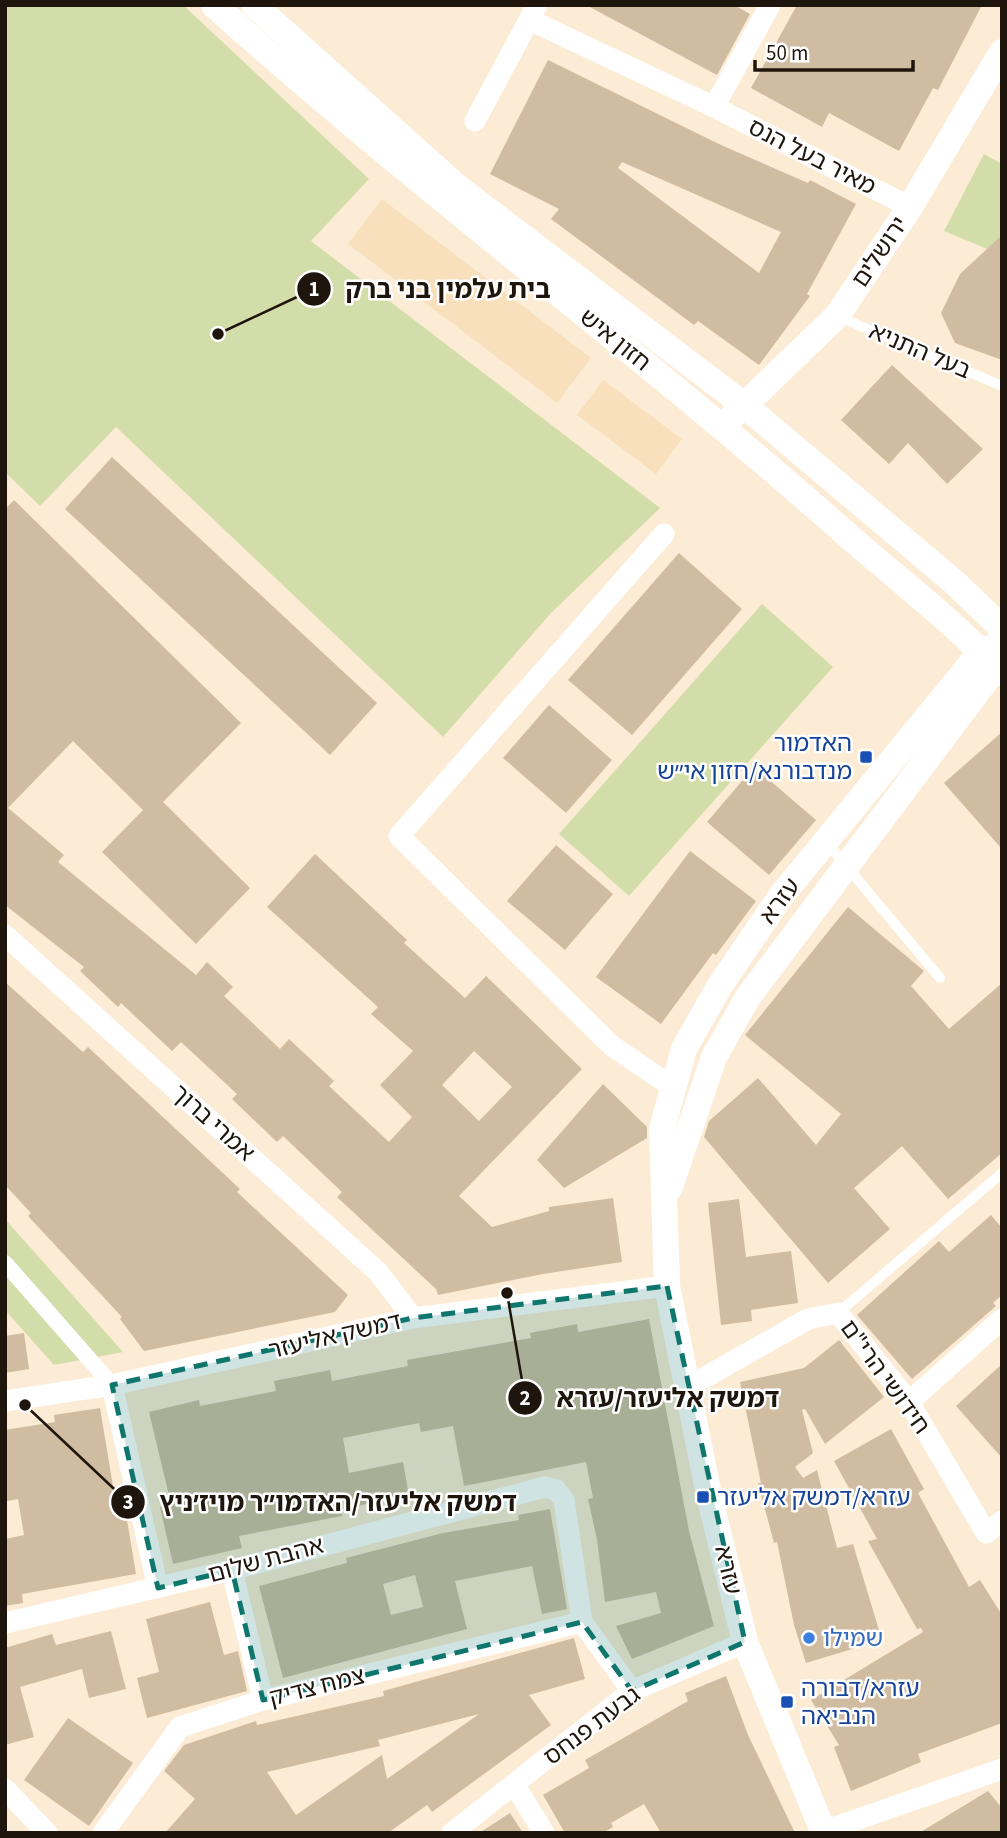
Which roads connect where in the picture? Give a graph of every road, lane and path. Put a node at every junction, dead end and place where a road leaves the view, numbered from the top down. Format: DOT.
graph roads {
  1 [pos="214,5"];
  2 [pos="254,5"];
  3 [pos="770,5"];
  4 [pos="534,13"];
  5 [pos="1002,52"];
  6 [pos="714,107"];
  7 [pos="475,121"];
  8 [pos="910,207"];
  9 [pos="838,316"];
  10 [pos="1002,386"];
  11 [pos="744,405"];
  12 [pos="723,426"];
  13 [pos="664,534"];
  14 [pos="1002,628"];
  15 [pos="997,659"];
  16 [pos="826,843"];
  17 [pos="844,866"];
  18 [pos="5,935"];
  19 [pos="940,978"];
  20 [pos="674,1088"];
  21 [pos="1002,1173"];
  22 [pos="662,1212"];
  23 [pos="5,1264"];
  24 [pos="667,1286"];
  25 [pos="838,1313"];
  26 [pos="413,1318"];
  27 [pos="1002,1320"];
  28 [pos="112,1385"];
  29 [pos="688,1387"];
  30 [pos="5,1401"];
  31 [pos="909,1402"];
  32 [pos="1002,1521"];
  33 [pos="232,1570"];
  34 [pos="158,1588"];
  35 [pos="582,1622"];
  36 [pos="5,1623"];
  37 [pos="745,1642"];
  38 [pos="632,1691"];
  39 [pos="263,1700"];
  40 [pos="1002,1769"];
  41 [pos="514,1784"];
  42 [pos="5,1789"];
  43 [pos="824,1832"];
  44 [pos="47,1833"];
  45 [pos="103,1833"];
  46 [pos="452,1833"];
  47 [pos="544,1833"];
  1 -- 12 [label="street, חזון איש"];
  2 -- 11 [label="street, חזון איש"];
  3 -- 6 [label="street"];
  4 -- 6 [label="street, מאיר בעל הנס"];
  4 -- 7 [label="street"];
  5 -- 8 [label="street, ירושלים"];
  6 -- 8 [label="street, מאיר בעל הנס"];
  8 -- 9 [label="street, ירושלים"];
  9 -- 10 [label="lane, בעל התניא"];
  9 -- 11 [label="street, ירושלים"];
  11 -- 12 [label="street, ירושלים"];
  11 -- 14 [label="street, חזון איש"];
  12 -- 15 [label="street, חזון איש"];
  13 -- 20 [label="street"];
  15 -- 16 [label="street, עזרא"];
  15 -- 17 [label="street, עזרא"];
  16 -- 17 [label="lane"];
  16 -- 20 [label="street, עזרא"];
  17 -- 19 [label="lane"];
  17 -- 22 [label="street, עזרא"];
  18 -- 26 [label="street, אמרי ברוך"];
  20 -- 22 [label="street, עזרא"];
  21 -- 25 [label="lane"];
  22 -- 24 [label="street, עזרא"];
  23 -- 28 [label="street"];
  24 -- 26 [label="street, דמשק אליעזר"];
  24 -- 29 [label="street, עזרא"];
  25 -- 29 [label="street, חידושי הרי\"ם"];
  25 -- 31 [label="street, חידושי הרי\"ם"];
  26 -- 28 [label="street, דמשק אליעזר"];
  27 -- 31 [label="street"];
  28 -- 30 [label="street, דמשק אליעזר"];
  28 -- 34 [label="street"];
  29 -- 37 [label="street, עזרא"];
  31 -- 32 [label="street, חידושי הרי\"ם"];
  33 -- 34 [label="street, אהבת שלום"];
  33 -- 35 [label="street, אהבת שלום"];
  33 -- 39 [label="street"];
  34 -- 36 [label="street, אהבת שלום"];
  35 -- 38 [label="street, אהבת שלום"];
  35 -- 39 [label="street, צמח צדיק"];
  37 -- 38 [label="street, גבעת פנחס"];
  37 -- 43 [label="street, עזרא"];
  38 -- 41 [label="street, גבעת פנחס"];
  39 -- 45 [label="street, צמח צדיק"];
  40 -- 43 [label="street"];
  41 -- 46 [label="street, גבעת פנחס"];
  41 -- 47 [label="street"];
  42 -- 44 [label="street"];
}
